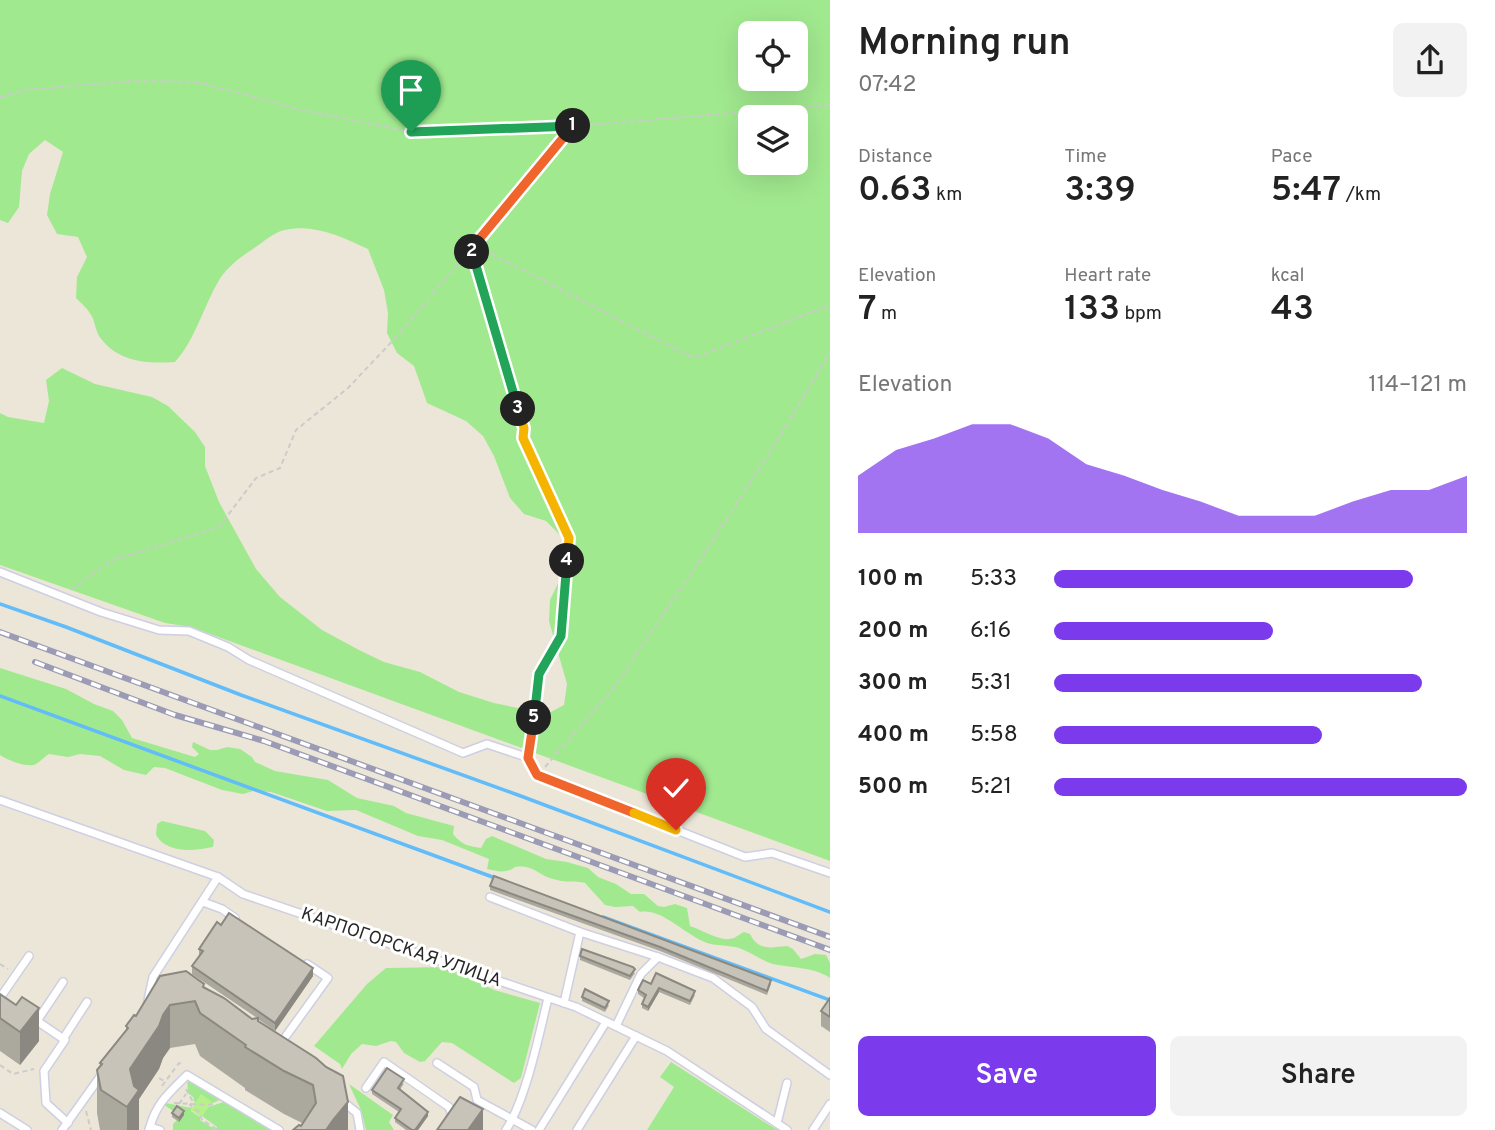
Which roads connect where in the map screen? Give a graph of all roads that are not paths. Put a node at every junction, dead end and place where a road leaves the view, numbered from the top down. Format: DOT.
graph roads {
  1 [pos="0,572"];
  2 [pos="0,800"];
  3 [pos="830,873"];
  4 [pos="218,877"];
  5 [pos="490,897"];
  6 [pos="203,902"];
  7 [pos="243,923"];
  8 [pos="580,932"];
  9 [pos="29,956"];
  10 [pos="296,957"];
  11 [pos="658,957"];
  12 [pos="63,982"];
  13 [pos="0,998"];
  14 [pos="548,998"];
  15 [pos="158,1000"];
  16 [pos="88,1002"];
  17 [pos="148,1002"];
  18 [pos="564,1003"];
  19 [pos="140,1014"];
  20 [pos="26,1020"];
  21 [pos="37,1021"];
  22 [pos="606,1022"];
  23 [pos="617,1027"];
  24 [pos="286,1036"];
  25 [pos="636,1036"];
  26 [pos="63,1039"];
  27 [pos="437,1063"];
  28 [pos="103,1072"];
  29 [pos="830,1075"];
  30 [pos="788,1083"];
  31 [pos="366,1088"];
  32 [pos="329,1092"];
  33 [pos="830,1104"];
  34 [pos="0,1113"];
  35 [pos="513,1119"];
  36 [pos="68,1123"];
  37 [pos="777,1123"];
  38 [pos="463,1124"];
  39 [pos="149,1128"];
  40 [pos="27,1130"];
  41 [pos="62,1130"];
  42 [pos="160,1130"];
  43 [pos="279,1130"];
  44 [pos="360,1130"];
  45 [pos="506,1130"];
  46 [pos="532,1130"];
  47 [pos="539,1130"];
  48 [pos="577,1130"];
  49 [pos="787,1130"];
  50 [pos="813,1130"];
  1 -- 3 [label="lane"];
  2 -- 4 [label="lane, КАРПОГОРСКАЯ УЛИЦА"];
  4 -- 6 [label="lane"];
  4 -- 14 [label="lane, КАРПОГОРСКАЯ УЛИЦА"];
  5 -- 8 [label="lane"];
  6 -- 7 [label="lane"];
  6 -- 17 [label="lane"];
  8 -- 11 [label="lane"];
  8 -- 18 [label="lane"];
  9 -- 13 [label="lane"];
  10 -- 24 [label="lane"];
  11 -- 23 [label="lane"];
  11 -- 29 [label="lane"];
  12 -- 21 [label="lane"];
  14 -- 18 [label="lane, КАРПОГОРСКАЯ УЛИЦА"];
  14 -- 35 [label="lane"];
  15 -- 17 [label="lane"];
  16 -- 26 [label="lane"];
  17 -- 19 [label="lane"];
  18 -- 22 [label="lane, КАРПОГОРСКАЯ УЛИЦА"];
  20 -- 21 [label="lane"];
  21 -- 26 [label="lane"];
  22 -- 23 [label="lane, КАРПОГОРСКАЯ УЛИЦА"];
  22 -- 47 [label="lane"];
  23 -- 25 [label="lane, КАРПОГОРСКАЯ УЛИЦА"];
  25 -- 37 [label="lane, КАРПОГОРСКАЯ УЛИЦА"];
  25 -- 48 [label="lane"];
  26 -- 36 [label="lane"];
  27 -- 35 [label="lane"];
  28 -- 36 [label="lane"];
  30 -- 37 [label="lane"];
  31 -- 38 [label="lane"];
  32 -- 44 [label="lane"];
  33 -- 50 [label="lane"];
  34 -- 40 [label="lane"];
  35 -- 45 [label="lane"];
  35 -- 46 [label="lane"];
  36 -- 41 [label="lane"];
  37 -- 49 [label="lane, КАРПОГОРСКАЯ УЛИЦА"];
  39 -- 42 [label="lane"];
  39 -- 43 [label="lane"];
}
